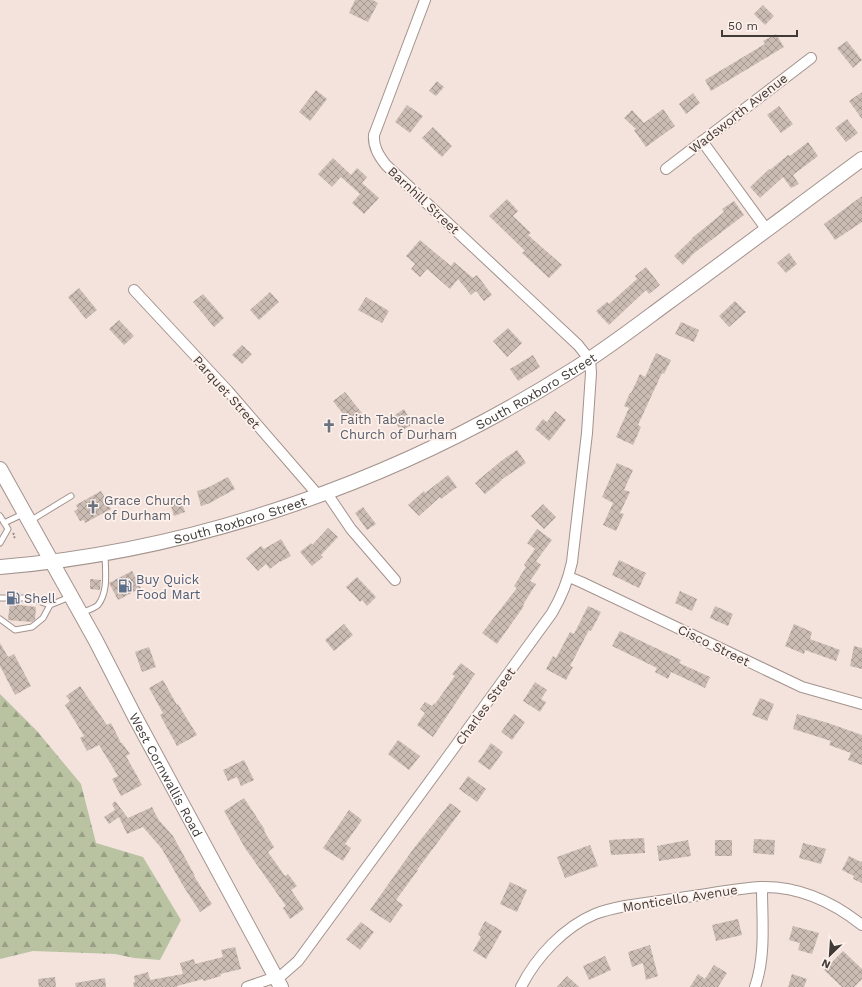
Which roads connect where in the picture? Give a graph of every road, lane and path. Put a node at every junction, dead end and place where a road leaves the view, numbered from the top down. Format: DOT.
graph roads {
  1 [pos="425,0"];
  2 [pos="811,58"];
  3 [pos="702,141"];
  4 [pos="862,159"];
  5 [pos="666,169"];
  6 [pos="767,230"];
  7 [pos="134,290"];
  8 [pos="590,360"];
  9 [pos="0,469"];
  10 [pos="322,494"];
  11 [pos="71,496"];
  12 [pos="0,516"];
  13 [pos="27,517"];
  14 [pos="4,522"];
  15 [pos="0,543"];
  16 [pos="105,553"];
  17 [pos="51,561"];
  18 [pos="0,567"];
  19 [pos="569,577"];
  20 [pos="395,580"];
  21 [pos="71,596"];
  22 [pos="0,598"];
  23 [pos="10,598"];
  24 [pos="20,598"];
  25 [pos="50,605"];
  26 [pos="80,614"];
  27 [pos="0,619"];
  28 [pos="862,704"];
  29 [pos="762,887"];
  30 [pos="862,925"];
  31 [pos="279,982"];
  32 [pos="247,987"];
  33 [pos="521,987"];
  34 [pos="755,987"];
  1 -- 8 [label="street, Barnhill Street"];
  2 -- 3 [label="street, Wadsworth Avenue"];
  3 -- 5 [label="street, Wadsworth Avenue"];
  3 -- 6 [label="street"];
  4 -- 6 [label="street, South Roxboro Street"];
  6 -- 8 [label="street, South Roxboro Street"];
  7 -- 10 [label="street, Parquet Street"];
  8 -- 10 [label="street, South Roxboro Street"];
  8 -- 19 [label="street, Charles Street"];
  9 -- 13 [label="street, West Cornwallis Road"];
  10 -- 16 [label="street, South Roxboro Street"];
  10 -- 20 [label="street, Parquet Street"];
  11 -- 13 [label="lane"];
  12 -- 14 [label="lane"];
  13 -- 14 [label="lane"];
  13 -- 17 [label="street, West Cornwallis Road"];
  14 -- 15 [label="lane"];
  16 -- 17 [label="street, South Roxboro Street"];
  16 -- 26 [label="lane"];
  17 -- 18 [label="street, South Roxboro Street"];
  17 -- 21 [label="street, West Cornwallis Road"];
  19 -- 28 [label="street, Cisco Street"];
  19 -- 31 [label="street, Charles Street"];
  21 -- 25 [label="lane"];
  21 -- 26 [label="street, West Cornwallis Road"];
  22 -- 23 [label="lane"];
  24 -- 25 [label="lane"];
  25 -- 27 [label="lane"];
  26 -- 31 [label="street, West Cornwallis Road"];
  29 -- 30 [label="street, Monticello Avenue"];
  29 -- 33 [label="street, Monticello Avenue"];
  29 -- 34 [label="street"];
  31 -- 32 [label="street, Charles Street"];
}
